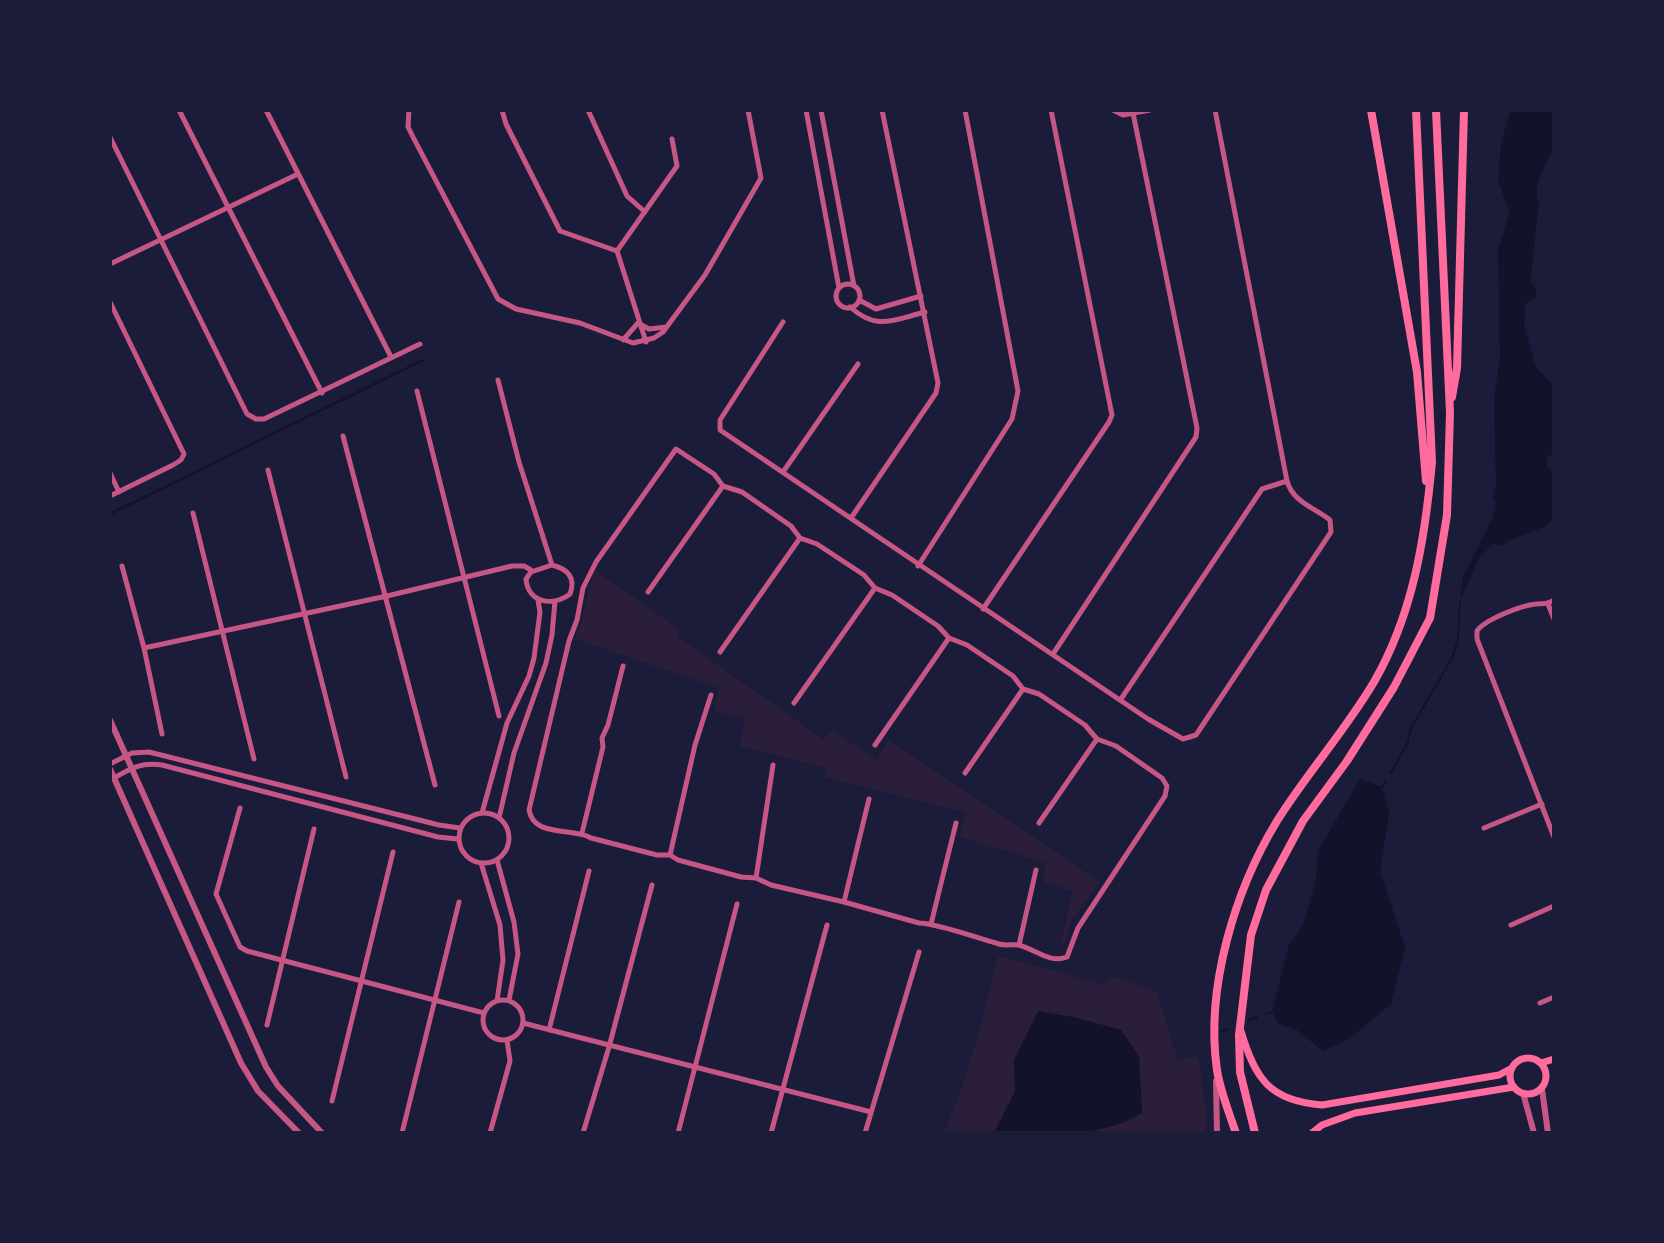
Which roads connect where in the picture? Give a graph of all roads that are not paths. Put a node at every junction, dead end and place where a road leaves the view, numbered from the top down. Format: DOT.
graph roads {
  1 [pos="179,110"];
  2 [pos="266,110"];
  3 [pos="409,110"];
  4 [pos="502,110"];
  5 [pos="588,110"];
  6 [pos="748,110"];
  7 [pos="806,110"];
  8 [pos="821,110"];
  9 [pos="882,110"];
  10 [pos="965,110"];
  11 [pos="1051,110"];
  12 [pos="1113,110"];
  13 [pos="1150,110"];
  14 [pos="1371,110"];
  15 [pos="1416,110"];
  16 [pos="1436,110"];
  17 [pos="1464,110"];
  18 [pos="1133,113"];
  19 [pos="1216,113"];
  20 [pos="110,137"];
  21 [pos="672,139"];
  22 [pos="298,174"];
  23 [pos="227,206"];
  24 [pos="645,212"];
  25 [pos="160,239"];
  26 [pos="847,249"];
  27 [pos="617,251"];
  28 [pos="832,251"];
  29 [pos="110,264"];
  30 [pos="854,286"];
  31 [pos="839,288"];
  32 [pos="921,296"];
  33 [pos="859,300"];
  34 [pos="110,302"];
  35 [pos="850,307"];
  36 [pos="925,312"];
  37 [pos="783,322"];
  38 [pos="638,323"];
  39 [pos="667,327"];
  40 [pos="623,340"];
  41 [pos="646,342"];
  42 [pos="420,344"];
  43 [pos="391,356"];
  44 [pos="858,364"];
  45 [pos="498,380"];
  46 [pos="417,391"];
  47 [pos="322,393"];
  48 [pos="1450,413"];
  49 [pos="343,436"];
  50 [pos="268,470"];
  51 [pos="783,472"];
  52 [pos="110,473"];
  53 [pos="1287,481"];
  54 [pos="723,486"];
  55 [pos="119,492"];
  56 [pos="110,496"];
  57 [pos="193,513"];
  58 [pos="1427,514"];
  59 [pos="851,518"];
  60 [pos="800,538"];
  61 [pos="552,565"];
  62 [pos="122,566"];
  63 [pos="918,566"];
  64 [pos="531,572"];
  65 [pos="465,577"];
  66 [pos="574,585"];
  67 [pos="583,588"];
  68 [pos="875,588"];
  69 [pos="648,592"];
  70 [pos="387,596"];
  71 [pos="538,600"];
  72 [pos="555,601"];
  73 [pos="1551,602"];
  74 [pos="983,609"];
  75 [pos="303,614"];
  76 [pos="1554,619"];
  77 [pos="223,632"];
  78 [pos="949,638"];
  79 [pos="144,648"];
  80 [pos="720,652"];
  81 [pos="1053,654"];
  82 [pos="623,666"];
  83 [pos="1023,689"];
  84 [pos="711,695"];
  85 [pos="1121,699"];
  86 [pos="794,703"];
  87 [pos="499,716"];
  88 [pos="110,720"];
  89 [pos="162,734"];
  90 [pos="1097,739"];
  91 [pos="875,745"];
  92 [pos="125,756"];
  93 [pos="254,759"];
  94 [pos="773,765"];
  95 [pos="110,767"];
  96 [pos="130,769"];
  97 [pos="965,773"];
  98 [pos="346,777"];
  99 [pos="114,778"];
  100 [pos="435,785"];
  101 [pos="869,799"];
  102 [pos="1542,804"];
  103 [pos="240,808"];
  104 [pos="482,813"];
  105 [pos="499,818"];
  106 [pos="956,823"];
  107 [pos="1039,823"];
  108 [pos="460,828"];
  109 [pos="1484,828"];
  110 [pos="314,829"];
  111 [pos="582,833"];
  112 [pos="1554,837"];
  113 [pos="458,839"];
  114 [pos="393,852"];
  115 [pos="670,855"];
  116 [pos="497,860"];
  117 [pos="481,863"];
  118 [pos="1036,870"];
  119 [pos="589,871"];
  120 [pos="756,878"];
  121 [pos="652,885"];
  122 [pos="459,902"];
  123 [pos="844,902"];
  124 [pos="737,904"];
  125 [pos="1554,906"];
  126 [pos="931,924"];
  127 [pos="827,925"];
  128 [pos="1511,925"];
  129 [pos="1019,945"];
  130 [pos="919,952"];
  131 [pos="281,960"];
  132 [pos="361,982"];
  133 [pos="1554,997"];
  134 [pos="434,999"];
  135 [pos="509,1000"];
  136 [pos="497,1001"];
  137 [pos="1540,1003"];
  138 [pos="484,1013"];
  139 [pos="1239,1021"];
  140 [pos="523,1023"];
  141 [pos="267,1025"];
  142 [pos="549,1030"];
  143 [pos="507,1040"];
  144 [pos="609,1047"];
  145 [pos="1554,1059"];
  146 [pos="1541,1063"];
  147 [pos="1512,1068"];
  148 [pos="696,1069"];
  149 [pos="1217,1073"];
  150 [pos="1550,1074"];
  151 [pos="1514,1087"];
  152 [pos="1542,1089"];
  153 [pos="782,1090"];
  154 [pos="1523,1093"];
  155 [pos="332,1101"];
  156 [pos="871,1112"];
  157 [pos="299,1133"];
  158 [pos="322,1133"];
  159 [pos="402,1133"];
  160 [pos="490,1133"];
  161 [pos="583,1133"];
  162 [pos="678,1133"];
  163 [pos="771,1133"];
  164 [pos="865,1133"];
  165 [pos="1217,1133"];
  166 [pos="1236,1133"];
  167 [pos="1255,1133"];
  168 [pos="1312,1133"];
  169 [pos="1534,1133"];
  170 [pos="1548,1133"];
  1 -- 23 [label="street"];
  2 -- 22 [label="street"];
  3 -- 40 [label="street"];
  4 -- 27 [label="street"];
  5 -- 24 [label="street"];
  6 -- 39 [label="street"];
  7 -- 28 [label="street"];
  8 -- 26 [label="street"];
  9 -- 32 [label="street"];
  10 -- 63 [label="street"];
  11 -- 74 [label="street"];
  12 -- 18 [label="street"];
  13 -- 18 [label="street"];
  14 -- 58 [label="highway"];
  15 -- 58 [label="highway"];
  16 -- 48 [label="highway"];
  17 -- 48 [label="highway"];
  18 -- 81 [label="street"];
  19 -- 53 [label="street"];
  20 -- 25 [label="street"];
  21 -- 24 [label="street"];
  22 -- 23 [label="street"];
  22 -- 43 [label="street"];
  23 -- 25 [label="street"];
  23 -- 47 [label="street"];
  24 -- 27 [label="street"];
  25 -- 29 [label="street"];
  25 -- 47 [label="street"];
  26 -- 28 [label="street"];
  26 -- 30 [label="street"];
  27 -- 38 [label="street"];
  28 -- 31 [label="street"];
  30 -- 31 [label="street"];
  30 -- 33 [label="street"];
  31 -- 35 [label="street"];
  32 -- 33 [label="street"];
  32 -- 36 [label="street"];
  33 -- 35 [label="street"];
  34 -- 55 [label="street"];
  35 -- 36 [label="street"];
  36 -- 59 [label="street"];
  37 -- 51 [label="street"];
  38 -- 39 [label="street"];
  38 -- 40 [label="street"];
  38 -- 41 [label="street"];
  39 -- 41 [label="street"];
  40 -- 41 [label="street"];
  42 -- 43 [label="street"];
  43 -- 47 [label="street"];
  44 -- 51 [label="street"];
  45 -- 61 [label="street"];
  46 -- 65 [label="street"];
  48 -- 139 [label="highway"];
  49 -- 70 [label="street"];
  50 -- 75 [label="street"];
  51 -- 59 [label="street"];
  52 -- 55 [label="street"];
  53 -- 85 [label="street"];
  53 -- 85 [label="street"];
  54 -- 60 [label="street"];
  54 -- 67 [label="street"];
  54 -- 69 [label="street"];
  55 -- 56 [label="street"];
  57 -- 77 [label="street"];
  58 -- 149 [label="highway"];
  59 -- 63 [label="street"];
  60 -- 68 [label="street"];
  60 -- 80 [label="street"];
  61 -- 64 [label="street"];
  61 -- 66 [label="street"];
  62 -- 79 [label="street"];
  63 -- 74 [label="street"];
  64 -- 65 [label="street"];
  64 -- 71 [label="street"];
  65 -- 70 [label="street"];
  65 -- 87 [label="street"];
  66 -- 67 [label="street"];
  66 -- 72 [label="street"];
  67 -- 111 [label="street"];
  68 -- 78 [label="street"];
  68 -- 86 [label="street"];
  70 -- 75 [label="street"];
  70 -- 100 [label="street"];
  71 -- 72 [label="street"];
  71 -- 104 [label="street"];
  72 -- 105 [label="street"];
  73 -- 76 [label="street"];
  73 -- 102 [label="street"];
  74 -- 81 [label="street"];
  75 -- 77 [label="street"];
  75 -- 98 [label="street"];
  77 -- 79 [label="street"];
  77 -- 93 [label="street"];
  78 -- 83 [label="street"];
  78 -- 91 [label="street"];
  79 -- 89 [label="street"];
  81 -- 85 [label="street"];
  82 -- 111 [label="street"];
  83 -- 90 [label="street"];
  83 -- 97 [label="street"];
  84 -- 115 [label="street"];
  88 -- 92 [label="street"];
  90 -- 107 [label="street"];
  90 -- 129 [label="street"];
  92 -- 95 [label="street"];
  92 -- 96 [label="street"];
  92 -- 108 [label="street"];
  94 -- 120 [label="street"];
  95 -- 99 [label="street"];
  96 -- 99 [label="street"];
  96 -- 113 [label="street"];
  96 -- 158 [label="street"];
  99 -- 157 [label="street"];
  101 -- 123 [label="street"];
  102 -- 109 [label="street"];
  102 -- 112 [label="street"];
  103 -- 131 [label="street"];
  104 -- 105 [label="street"];
  104 -- 108 [label="street"];
  105 -- 116 [label="street"];
  106 -- 126 [label="street"];
  108 -- 113 [label="street"];
  110 -- 131 [label="street"];
  111 -- 115 [label="street"];
  113 -- 117 [label="street"];
  114 -- 132 [label="street"];
  115 -- 120 [label="street"];
  116 -- 117 [label="street"];
  116 -- 135 [label="street"];
  117 -- 136 [label="street"];
  118 -- 129 [label="street"];
  119 -- 142 [label="street"];
  120 -- 123 [label="street"];
  121 -- 144 [label="street"];
  122 -- 134 [label="street"];
  123 -- 126 [label="street"];
  124 -- 148 [label="street"];
  125 -- 128 [label="street"];
  126 -- 129 [label="street"];
  127 -- 153 [label="street"];
  130 -- 156 [label="street"];
  131 -- 132 [label="street"];
  131 -- 141 [label="street"];
  132 -- 134 [label="street"];
  132 -- 155 [label="street"];
  133 -- 137 [label="street"];
  134 -- 138 [label="street"];
  134 -- 159 [label="street"];
  135 -- 136 [label="street"];
  135 -- 140 [label="street"];
  136 -- 138 [label="street"];
  138 -- 143 [label="street"];
  139 -- 147 [label="main road"];
  139 -- 167 [label="highway"];
  140 -- 142 [label="street"];
  140 -- 143 [label="street"];
  142 -- 144 [label="street"];
  143 -- 160 [label="street"];
  144 -- 148 [label="street"];
  144 -- 161 [label="street"];
  145 -- 146 [label="main road"];
  146 -- 147 [label="main road"];
  146 -- 150 [label="main road"];
  147 -- 151 [label="main road"];
  148 -- 153 [label="street"];
  148 -- 162 [label="street"];
  149 -- 165 [label="street"];
  149 -- 166 [label="highway"];
  150 -- 152 [label="main road"];
  151 -- 154 [label="main road"];
  151 -- 168 [label="main road"];
  152 -- 154 [label="main road"];
  152 -- 170 [label="street"];
  153 -- 156 [label="street"];
  153 -- 163 [label="street"];
  154 -- 169 [label="street"];
  156 -- 164 [label="street"];
}
